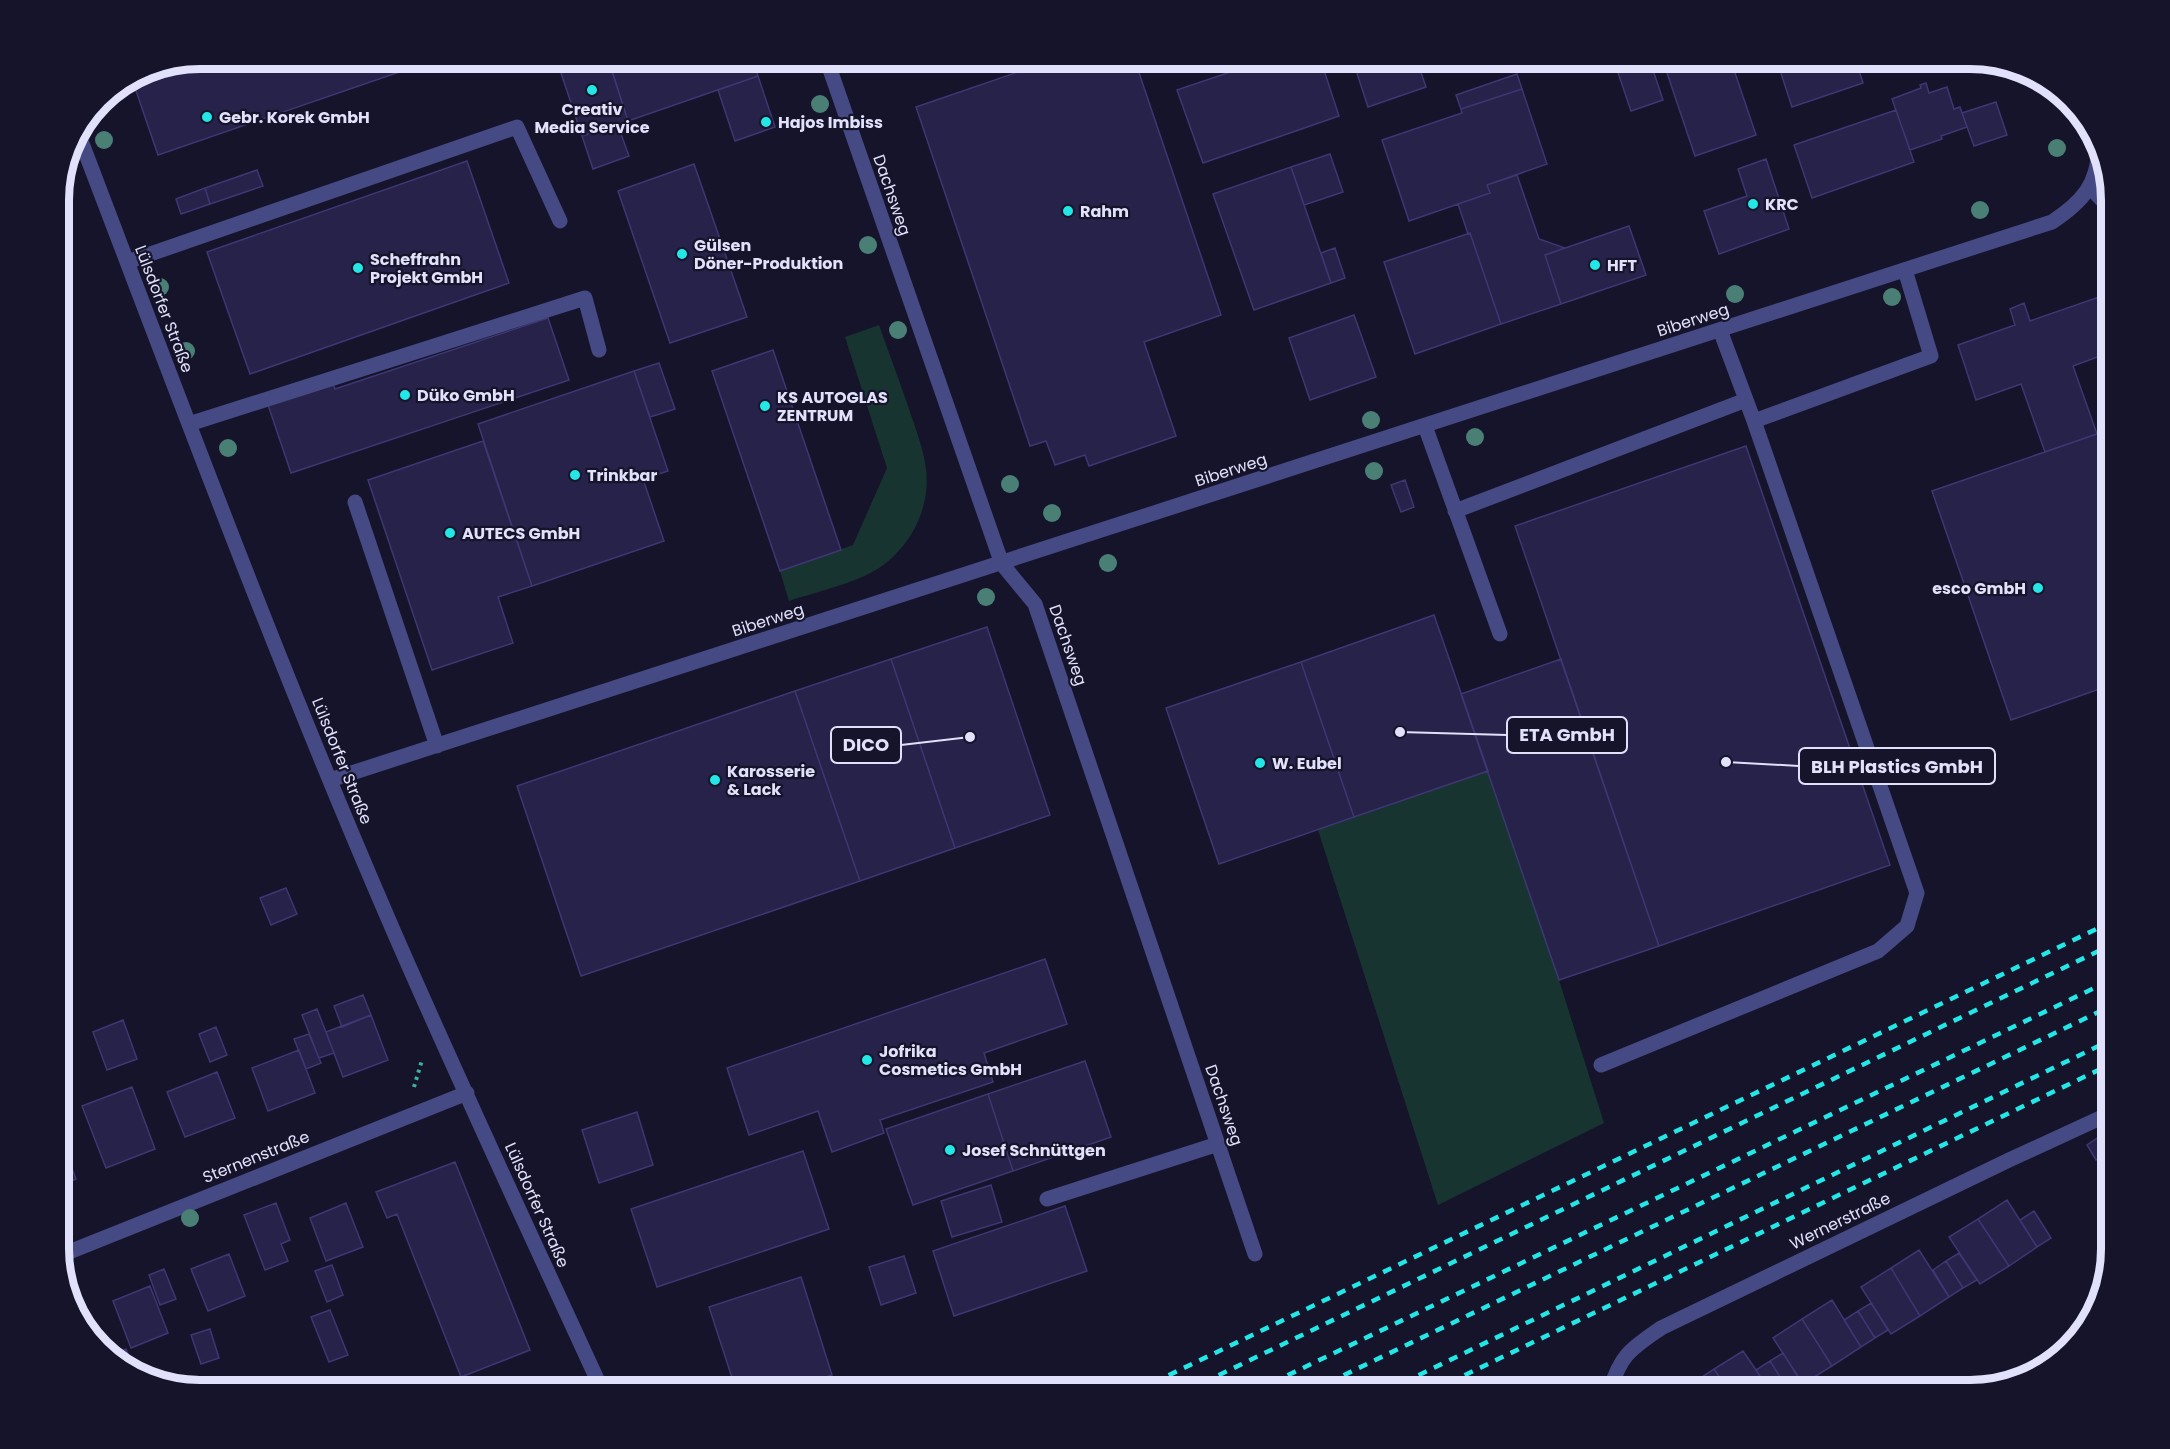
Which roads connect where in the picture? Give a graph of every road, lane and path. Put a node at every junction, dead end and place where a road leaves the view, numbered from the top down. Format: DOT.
graph roads {
  1 [pos="830,69"];
  2 [pos="82,144"];
  3 [pos="2096,169"];
  4 [pos="2091,188"];
  5 [pos="2101,198"];
  6 [pos="560,221"];
  7 [pos="127,262"];
  8 [pos="1905,270"];
  9 [pos="1720,330"];
  10 [pos="600,350"];
  11 [pos="1746,400"];
  12 [pos="1754,421"];
  13 [pos="189,424"];
  14 [pos="1425,426"];
  15 [pos="355,502"];
  16 [pos="1455,511"];
  17 [pos="1002,564"];
  18 [pos="1500,634"];
  19 [pos="437,746"];
  20 [pos="330,780"];
  21 [pos="434,1022"];
  22 [pos="1601,1065"];
  23 [pos="467,1093"];
  24 [pos="404,1118"];
  25 [pos="2101,1118"];
  26 [pos="1218,1144"];
  27 [pos="1047,1199"];
  28 [pos="69,1252"];
  29 [pos="1255,1254"];
  30 [pos="597,1380"];
  31 [pos="1613,1380"];
  1 -- 17 [label="street, Dachsweg"];
  2 -- 7 [label="street, Lülsdorfer Straße"];
  3 -- 4 [label="street, Biberweg"];
  4 -- 5 [label="street"];
  4 -- 8 [label="street, Biberweg"];
  6 -- 7 [label="street"];
  7 -- 13 [label="street, Lülsdorfer Straße"];
  8 -- 9 [label="street, Biberweg"];
  8 -- 12 [label="street"];
  9 -- 11 [label="street"];
  9 -- 14 [label="street, Biberweg"];
  10 -- 13 [label="street"];
  11 -- 12 [label="street"];
  11 -- 16 [label="street"];
  12 -- 22 [label="street"];
  13 -- 20 [label="street, Lülsdorfer Straße"];
  14 -- 16 [label="street"];
  14 -- 17 [label="street, Biberweg"];
  15 -- 19 [label="street"];
  16 -- 18 [label="street"];
  17 -- 19 [label="street, Biberweg"];
  17 -- 26 [label="street, Dachsweg"];
  19 -- 20 [label="street, Biberweg"];
  20 -- 21 [label="street, Lülsdorfer Straße"];
  21 -- 23 [label="street, Lülsdorfer Straße"];
  21 -- 24 [label="path"];
  23 -- 24 [label="street, Sternenstraße"];
  23 -- 30 [label="street, Lülsdorfer Straße"];
  24 -- 28 [label="street, Sternenstraße"];
  25 -- 31 [label="street, Wernerstraße"];
  26 -- 27 [label="street"];
  26 -- 29 [label="street, Dachsweg"];
}
